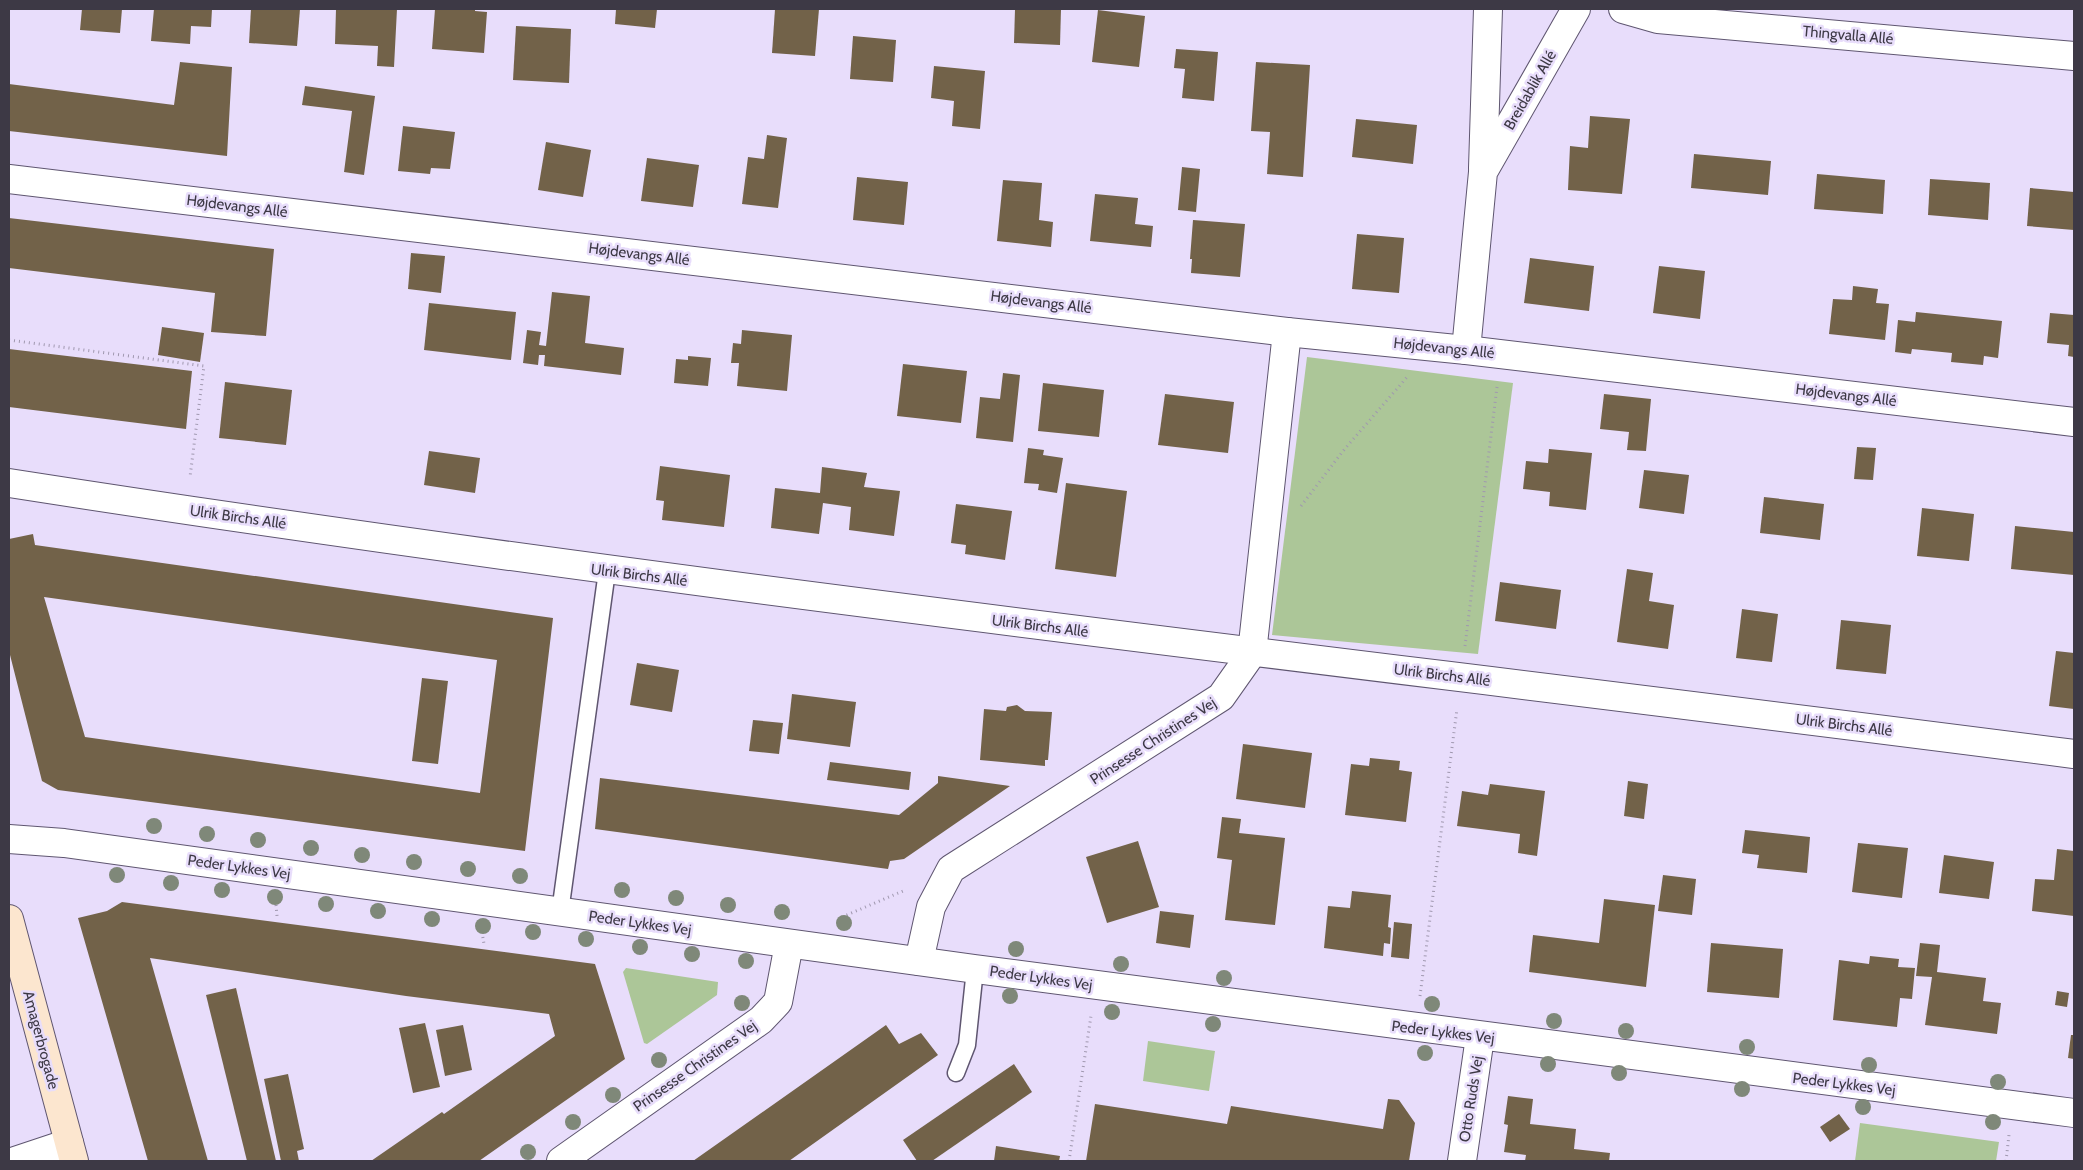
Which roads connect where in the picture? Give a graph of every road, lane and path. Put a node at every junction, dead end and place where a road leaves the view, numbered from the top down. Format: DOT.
graph roads {
  1 [pos="1488,9"];
  2 [pos="1576,9"];
  3 [pos="1623,9"];
  4 [pos="2074,56"];
  5 [pos="1483,172"];
  6 [pos="9,179"];
  7 [pos="1287,332"];
  8 [pos="9,340"];
  9 [pos="1434,346"];
  10 [pos="1466,350"];
  11 [pos="2074,422"];
  12 [pos="9,483"];
  13 [pos="185,510"];
  14 [pos="1264,541"];
  15 [pos="607,571"];
  16 [pos="1252,654"];
  17 [pos="2074,754"];
  18 [pos="9,839"];
  19 [pos="951,869"];
  20 [pos="560,912"];
  21 [pos="9,919"];
  22 [pos="789,944"];
  23 [pos="822,948"];
  24 [pos="919,961"];
  25 [pos="975,970"];
  26 [pos="1096,985"];
  27 [pos="1480,1037"];
  28 [pos="956,1073"];
  29 [pos="2074,1113"];
  30 [pos="72,1152"];
  31 [pos="14,1161"];
  32 [pos="561,1161"];
  33 [pos="1069,1161"];
  34 [pos="1462,1161"];
  1 -- 5 [label="street, Breidablik Allé"];
  2 -- 5 [label="street, Breidablik Allé"];
  3 -- 4 [label="street, Thingvalla Allé"];
  5 -- 10 [label="street, Breidablik Allé"];
  6 -- 7 [label="street, Højdevangs Allé"];
  7 -- 9 [label="street, Højdevangs Allé"];
  7 -- 14 [label="street, Prinsesse Christines Vej"];
  8 -- 13 [label="path"];
  9 -- 10 [label="street, Højdevangs Allé"];
  9 -- 14 [label="path"];
  10 -- 11 [label="street, Højdevangs Allé"];
  12 -- 13 [label="street, Ulrik Birchs Allé"];
  13 -- 15 [label="street, Ulrik Birchs Allé"];
  14 -- 16 [label="street, Prinsesse Christines Vej"];
  15 -- 16 [label="street, Ulrik Birchs Allé"];
  15 -- 20 [label="lane"];
  16 -- 17 [label="street, Ulrik Birchs Allé"];
  16 -- 19 [label="street, Prinsesse Christines Vej"];
  18 -- 20 [label="street, Peder Lykkes Vej"];
  19 -- 23 [label="path"];
  19 -- 24 [label="street, Prinsesse Christines Vej"];
  20 -- 22 [label="street, Peder Lykkes Vej"];
  21 -- 30 [label="street, Amagerbrogade"];
  22 -- 23 [label="street, Peder Lykkes Vej"];
  22 -- 32 [label="street, Prinsesse Christines Vej"];
  23 -- 24 [label="street, Peder Lykkes Vej"];
  24 -- 25 [label="street, Peder Lykkes Vej"];
  25 -- 26 [label="street, Peder Lykkes Vej"];
  25 -- 28 [label="lane"];
  26 -- 27 [label="street, Peder Lykkes Vej"];
  26 -- 33 [label="path"];
  27 -- 29 [label="street, Peder Lykkes Vej"];
  27 -- 34 [label="street, Otto Ruds Vej"];
  30 -- 31 [label="street"];
}
